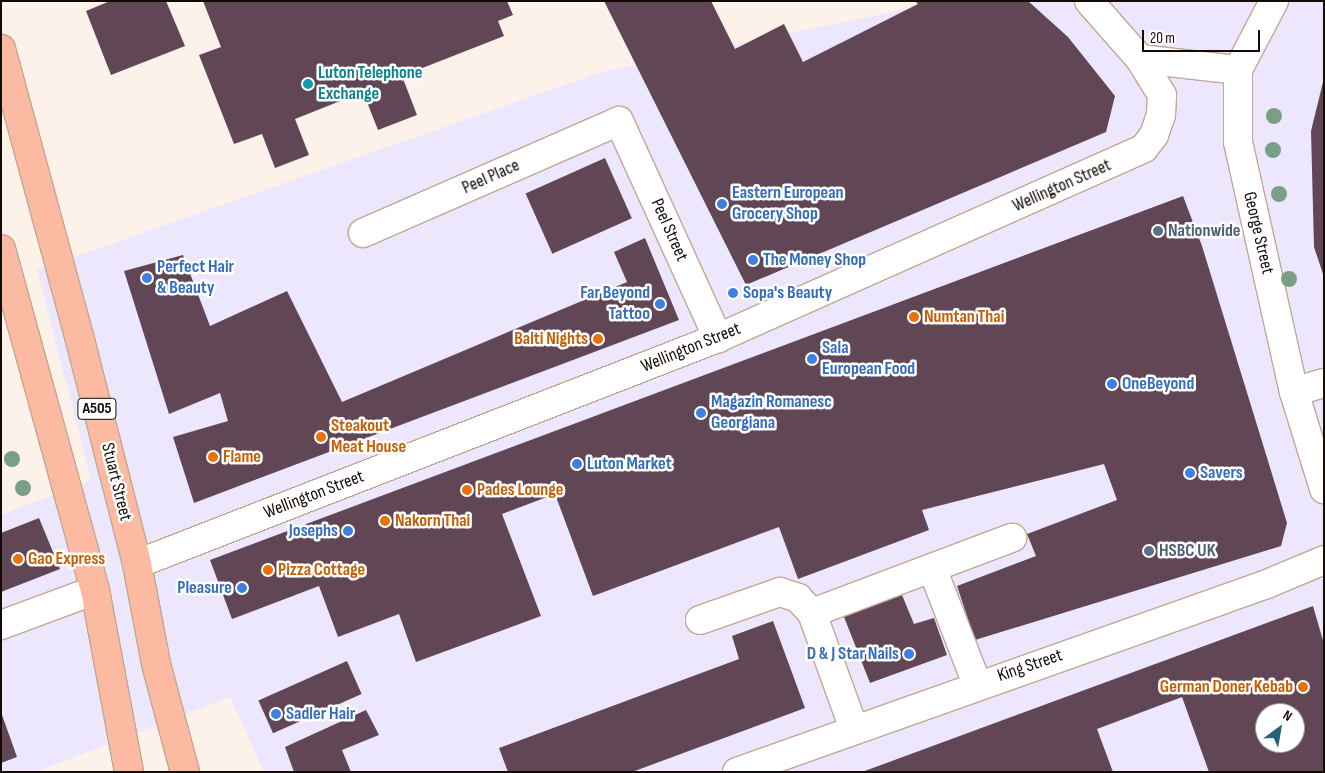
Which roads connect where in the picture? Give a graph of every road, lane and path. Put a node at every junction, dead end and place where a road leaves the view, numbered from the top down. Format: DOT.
graph roads {
  1 [pos="1089,1"];
  2 [pos="1274,1"];
  3 [pos="1,49"];
  4 [pos="1140,59"];
  5 [pos="1238,70"];
  6 [pos="619,121"];
  7 [pos="363,233"];
  8 [pos="1,249"];
  9 [pos="718,338"];
  10 [pos="1324,383"];
  11 [pos="1294,392"];
  12 [pos="1324,489"];
  13 [pos="1012,538"];
  14 [pos="1324,560"];
  15 [pos="137,564"];
  16 [pos="932,568"];
  17 [pos="95,590"];
  18 [pos="812,613"];
  19 [pos="700,620"];
  20 [pos="1,625"];
  21 [pos="977,684"];
  22 [pos="854,729"];
  23 [pos="128,772"];
  24 [pos="185,772"];
  25 [pos="737,772"];
  1 -- 4 [label="street, Wellington Street"];
  2 -- 5 [label="street"];
  3 -- 15 [label="highway, Stuart Street / A505"];
  4 -- 5 [label="street"];
  4 -- 9 [label="street, Wellington Street"];
  5 -- 11 [label="street, George Street"];
  6 -- 7 [label="street, Peel Place"];
  6 -- 9 [label="street, Peel Street"];
  8 -- 17 [label="highway"];
  9 -- 15 [label="street, Wellington Street"];
  10 -- 11 [label="street"];
  11 -- 12 [label="street, George Street"];
  13 -- 16 [label="street"];
  14 -- 21 [label="street, King Street"];
  15 -- 24 [label="highway, Stuart Street / A505"];
  16 -- 18 [label="street"];
  16 -- 21 [label="street"];
  17 -- 20 [label="street"];
  17 -- 23 [label="highway"];
  18 -- 19 [label="street"];
  18 -- 22 [label="street"];
  21 -- 22 [label="street, King Street"];
  22 -- 25 [label="street, King Street"];
}
